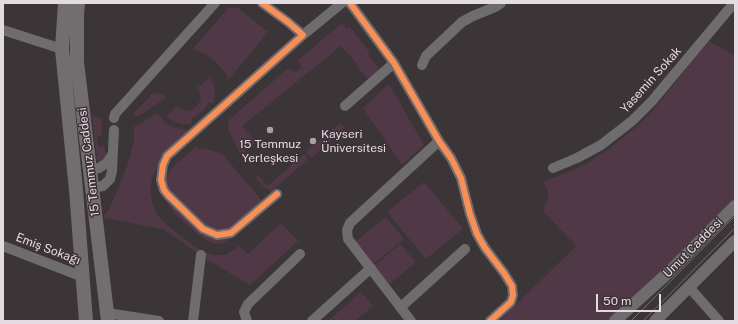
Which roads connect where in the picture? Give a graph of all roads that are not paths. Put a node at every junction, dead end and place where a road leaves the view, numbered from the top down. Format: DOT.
graph roads {
  1 [pos="65,3"];
  2 [pos="78,3"];
  3 [pos="215,3"];
  4 [pos="262,3"];
  5 [pos="342,3"];
  6 [pos="350,3"];
  7 [pos="501,3"];
  8 [pos="734,3"];
  9 [pos="3,30"];
  10 [pos="303,35"];
  11 [pos="62,49"];
  12 [pos="394,63"];
  13 [pos="422,65"];
  14 [pos="345,106"];
  15 [pos="114,118"];
  16 [pos="114,130"];
  17 [pos="439,141"];
  18 [pos="112,155"];
  19 [pos="553,168"];
  20 [pos="90,170"];
  21 [pos="75,172"];
  22 [pos="93,188"];
  23 [pos="76,190"];
  24 [pos="277,194"];
  25 [pos="735,206"];
  26 [pos="735,241"];
  27 [pos="3,246"];
  28 [pos="466,249"];
  29 [pos="300,254"];
  30 [pos="201,255"];
  31 [pos="371,268"];
  32 [pos="83,277"];
  33 [pos="689,287"];
  34 [pos="401,307"];
  35 [pos="107,317"];
  36 [pos="86,321"];
  37 [pos="159,321"];
  38 [pos="193,321"];
  39 [pos="247,321"];
  40 [pos="312,321"];
  41 [pos="411,321"];
  42 [pos="490,321"];
  43 [pos="615,321"];
  44 [pos="655,321"];
  45 [pos="718,321"];
  1 -- 11 [label="main road, 15 Temmuz Caddesi"];
  2 -- 20 [label="main road, 15 Temmuz Caddesi"];
  3 -- 15 [label="street"];
  4 -- 10 [label="street"];
  5 -- 10 [label="street"];
  6 -- 12 [label="street"];
  7 -- 13 [label="street"];
  8 -- 19 [label="street, Yasemin Sokak"];
  9 -- 11 [label="street"];
  10 -- 24 [label="street"];
  11 -- 21 [label="main road, 15 Temmuz Caddesi"];
  12 -- 14 [label="street"];
  12 -- 17 [label="street"];
  16 -- 18 [label="street"];
  17 -- 31 [label="street"];
  17 -- 42 [label="street"];
  18 -- 20 [label="street"];
  18 -- 22 [label="street"];
  20 -- 21 [label="main road"];
  20 -- 22 [label="main road, 15 Temmuz Caddesi"];
  21 -- 23 [label="main road, 15 Temmuz Caddesi"];
  22 -- 23 [label="main road"];
  22 -- 35 [label="main road, 15 Temmuz Caddesi"];
  23 -- 32 [label="main road, 15 Temmuz Caddesi"];
  25 -- 43 [label="street, Umut Caddesi"];
  26 -- 33 [label="street, Umut Caddesi"];
  27 -- 32 [label="street, Emiş Sokağı"];
  28 -- 34 [label="street"];
  29 -- 39 [label="street"];
  30 -- 38 [label="street"];
  31 -- 34 [label="street"];
  31 -- 40 [label="street"];
  32 -- 36 [label="main road, 15 Temmuz Caddesi"];
  33 -- 44 [label="street, Umut Caddesi"];
  33 -- 45 [label="street"];
  34 -- 41 [label="street"];
  35 -- 37 [label="street"];
}
